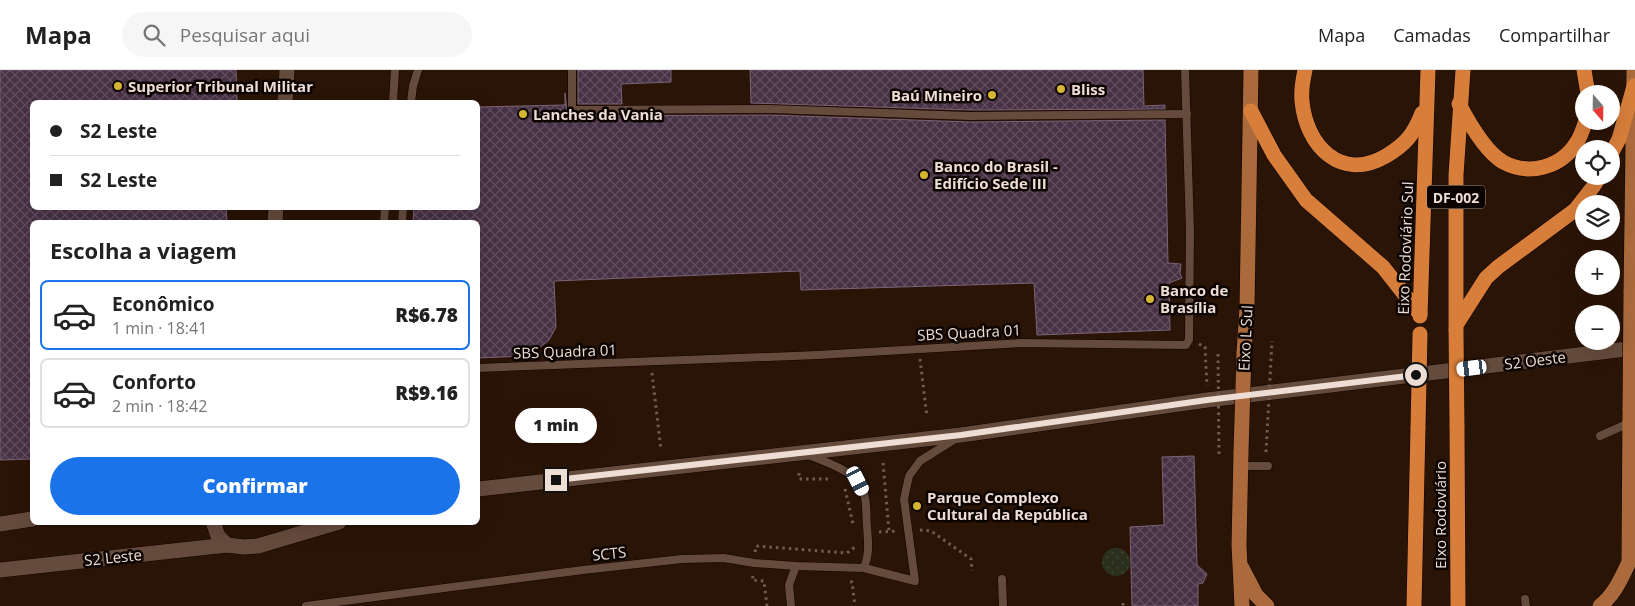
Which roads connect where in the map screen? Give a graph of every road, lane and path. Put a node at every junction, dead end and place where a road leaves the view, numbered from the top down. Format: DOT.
graph roads {
  1 [pos="288,70"];
  2 [pos="395,70"];
  3 [pos="418,70"];
  4 [pos="572,70"];
  5 [pos="1185,70"];
  6 [pos="1251,70"];
  7 [pos="1304,70"];
  8 [pos="1428,70"];
  9 [pos="1462,70"];
  10 [pos="1584,70"];
  11 [pos="1634,70"];
  12 [pos="1586,85"];
  13 [pos="1634,86"];
  14 [pos="285,100"];
  15 [pos="393,100"];
  16 [pos="411,100"];
  17 [pos="1426,102"];
  18 [pos="1459,104"];
  19 [pos="1251,111"];
  20 [pos="1187,114"];
  21 [pos="1582,130"];
  22 [pos="1618,140"];
  23 [pos="1594,185"];
  24 [pos="1420,314"];
  25 [pos="1457,328"];
  26 [pos="1272,341"];
  27 [pos="1205,347"];
  28 [pos="1635,348"];
  29 [pos="1218,354"];
  30 [pos="920,360"];
  31 [pos="480,368"];
  32 [pos="1207,370"];
  33 [pos="653,387"];
  34 [pos="1629,415"];
  35 [pos="927,417"];
  36 [pos="1418,427"];
  37 [pos="961,435"];
  38 [pos="1600,436"];
  39 [pos="660,450"];
  40 [pos="1266,452"];
  41 [pos="805,453"];
  42 [pos="1218,456"];
  43 [pos="1241,459"];
  44 [pos="883,463"];
  45 [pos="1268,466"];
  46 [pos="799,473"];
  47 [pos="834,479"];
  48 [pos="840,485"];
  49 [pos="480,489"];
  50 [pos="30,519"];
  51 [pos="0,524"];
  52 [pos="214,525"];
  53 [pos="296,525"];
  54 [pos="329,525"];
  55 [pos="853,525"];
  56 [pos="917,530"];
  57 [pos="889,531"];
  58 [pos="903,531"];
  59 [pos="876,532"];
  60 [pos="291,536"];
  61 [pos="855,541"];
  62 [pos="227,545"];
  63 [pos="755,553"];
  64 [pos="1240,565"];
  65 [pos="796,566"];
  66 [pos="864,568"];
  67 [pos="0,570"];
  68 [pos="972,571"];
  69 [pos="753,572"];
  70 [pos="1002,579"];
  71 [pos="843,582"];
  72 [pos="1413,604"];
  73 [pos="306,606"];
  74 [pos="767,606"];
  75 [pos="791,606"];
  76 [pos="855,606"];
  77 [pos="1003,606"];
  78 [pos="1242,606"];
  79 [pos="1267,606"];
  80 [pos="1458,606"];
  81 [pos="1600,606"];
  1 -- 14 [label="main road"];
  2 -- 15 [label="lane"];
  3 -- 16 [label="lane"];
  4 -- 20 [label="lane"];
  5 -- 20 [label="lane, SBS Quadra 01"];
  6 -- 19 [label="main road, Eixo L Sul"];
  7 -- 17 [label="highway"];
  8 -- 17 [label="highway, Eixo Rodoviário Sul / DF-002"];
  9 -- 18 [label="highway, DF-002"];
  10 -- 12 [label="highway"];
  11 -- 13 [label="main road"];
  13 -- 22 [label="highway"];
  13 -- 34 [label="main road, bridge"];
  17 -- 24 [label="highway, Eixo Rodoviário Sul / DF-002"];
  18 -- 21 [label="highway"];
  18 -- 25 [label="highway, DF-002"];
  19 -- 24 [label="highway"];
  19 -- 43 [label="main road, Eixo L Sul, bridge"];
  20 -- 31 [label="lane, SBS Quadra 01"];
  23 -- 25 [label="highway"];
  24 -- 36 [label="highway, Eixo Rodoviário Sul / DF-002, bridge"];
  25 -- 80 [label="highway, Eixo Rodoviário / DF-002, bridge"];
  26 -- 40 [label="path, bridge"];
  27 -- 32 [label="path"];
  28 -- 37 [label="main road, S2 Oeste"];
  29 -- 42 [label="path, bridge"];
  30 -- 35 [label="path"];
  33 -- 39 [label="path"];
  34 -- 38 [label="lane"];
  34 -- 81 [label="main road"];
  36 -- 72 [label="highway, Eixo Rodoviário / DF-002"];
  37 -- 41 [label="main road"];
  37 -- 66 [label="lane, SCTS"];
  41 -- 49 [label="main road"];
  41 -- 66 [label="lane"];
  43 -- 45 [label="lane"];
  43 -- 64 [label="main road, Eixo L Sul"];
  44 -- 57 [label="path"];
  46 -- 47 [label="path"];
  48 -- 55 [label="path"];
  50 -- 51 [label="main road"];
  52 -- 62 [label="main road"];
  53 -- 60 [label="main road"];
  54 -- 60 [label="main road"];
  56 -- 68 [label="path"];
  57 -- 58 [label="path"];
  57 -- 59 [label="path"];
  60 -- 62 [label="main road, S2 Leste"];
  61 -- 63 [label="path"];
  62 -- 67 [label="main road, S2 Leste"];
  64 -- 78 [label="main road, Eixo L Sul"];
  64 -- 79 [label="main road"];
  65 -- 66 [label="lane, SCTS"];
  65 -- 73 [label="lane, SCTS"];
  65 -- 75 [label="lane"];
  69 -- 74 [label="path"];
  70 -- 77 [label="lane"];
  71 -- 76 [label="path"];
}
